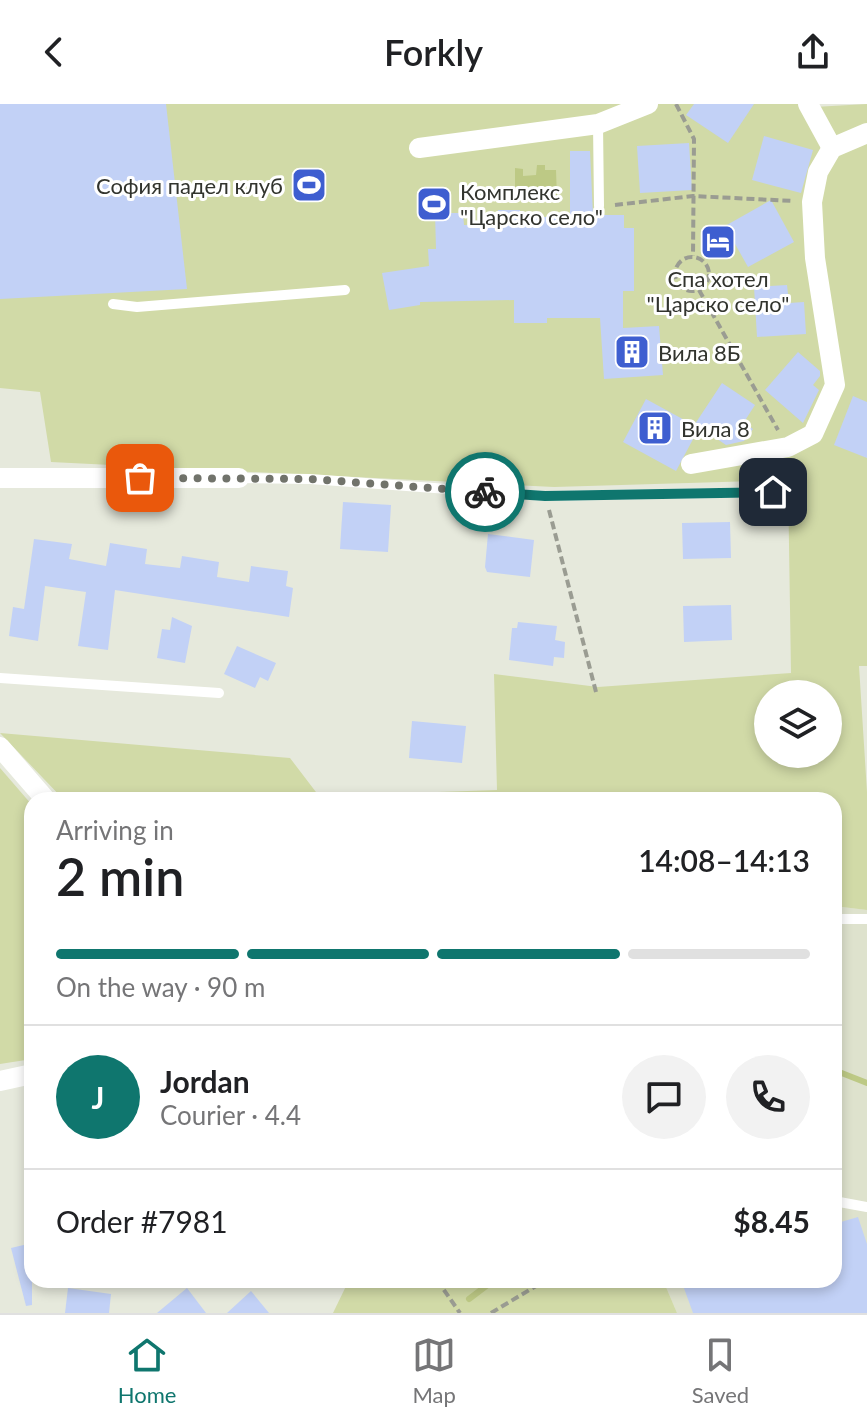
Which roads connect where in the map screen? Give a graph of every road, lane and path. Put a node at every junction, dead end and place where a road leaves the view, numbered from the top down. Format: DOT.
graph roads {
  1 [pos="648,104"];
  2 [pos="676,104"];
  3 [pos="808,104"];
  4 [pos="598,124"];
  5 [pos="867,133"];
  6 [pos="419,148"];
  7 [pos="832,148"];
  8 [pos="693,196"];
  9 [pos="812,202"];
  10 [pos="599,206"];
  11 [pos="693,256"];
  12 [pos="345,290"];
  13 [pos="699,290"];
  14 [pos="113,304"];
  15 [pos="788,447"];
  16 [pos="691,464"];
  17 [pos="0,478"];
  18 [pos="239,478"];
  19 [pos="773,492"];
  20 [pos="545,496"];
  21 [pos="0,678"];
  22 [pos="596,692"];
  23 [pos="219,693"];
  24 [pos="0,747"];
  25 [pos="39,792"];
  26 [pos="842,919"];
  27 [pos="867,919"];
  28 [pos="24,1076"];
  29 [pos="0,1081"];
  30 [pos="842,1202"];
  31 [pos="867,1207"];
  32 [pos="443,1288"];
  33 [pos="533,1288"];
  34 [pos="460,1313"];
  35 [pos="491,1313"];
  1 -- 4 [label="street"];
  2 -- 8 [label="path"];
  3 -- 7 [label="street"];
  4 -- 6 [label="street"];
  4 -- 10 [label="lane"];
  5 -- 7 [label="street"];
  7 -- 9 [label="street"];
  8 -- 9 [label="path"];
  8 -- 10 [label="path"];
  8 -- 11 [label="path"];
  9 -- 15 [label="street"];
  11 -- 13 [label="path"];
  11 -- 13 [label="path"];
  12 -- 14 [label="lane"];
  13 -- 15 [label="path"];
  15 -- 16 [label="street"];
  17 -- 18 [label="street"];
  18 -- 20 [label="lane"];
  19 -- 20 [label="lane"];
  20 -- 22 [label="path"];
  21 -- 23 [label="lane"];
  24 -- 25 [label="street"];
  26 -- 27 [label="lane"];
  28 -- 29 [label="street"];
  30 -- 31 [label="lane"];
  32 -- 34 [label="path"];
  33 -- 35 [label="path"];
}
